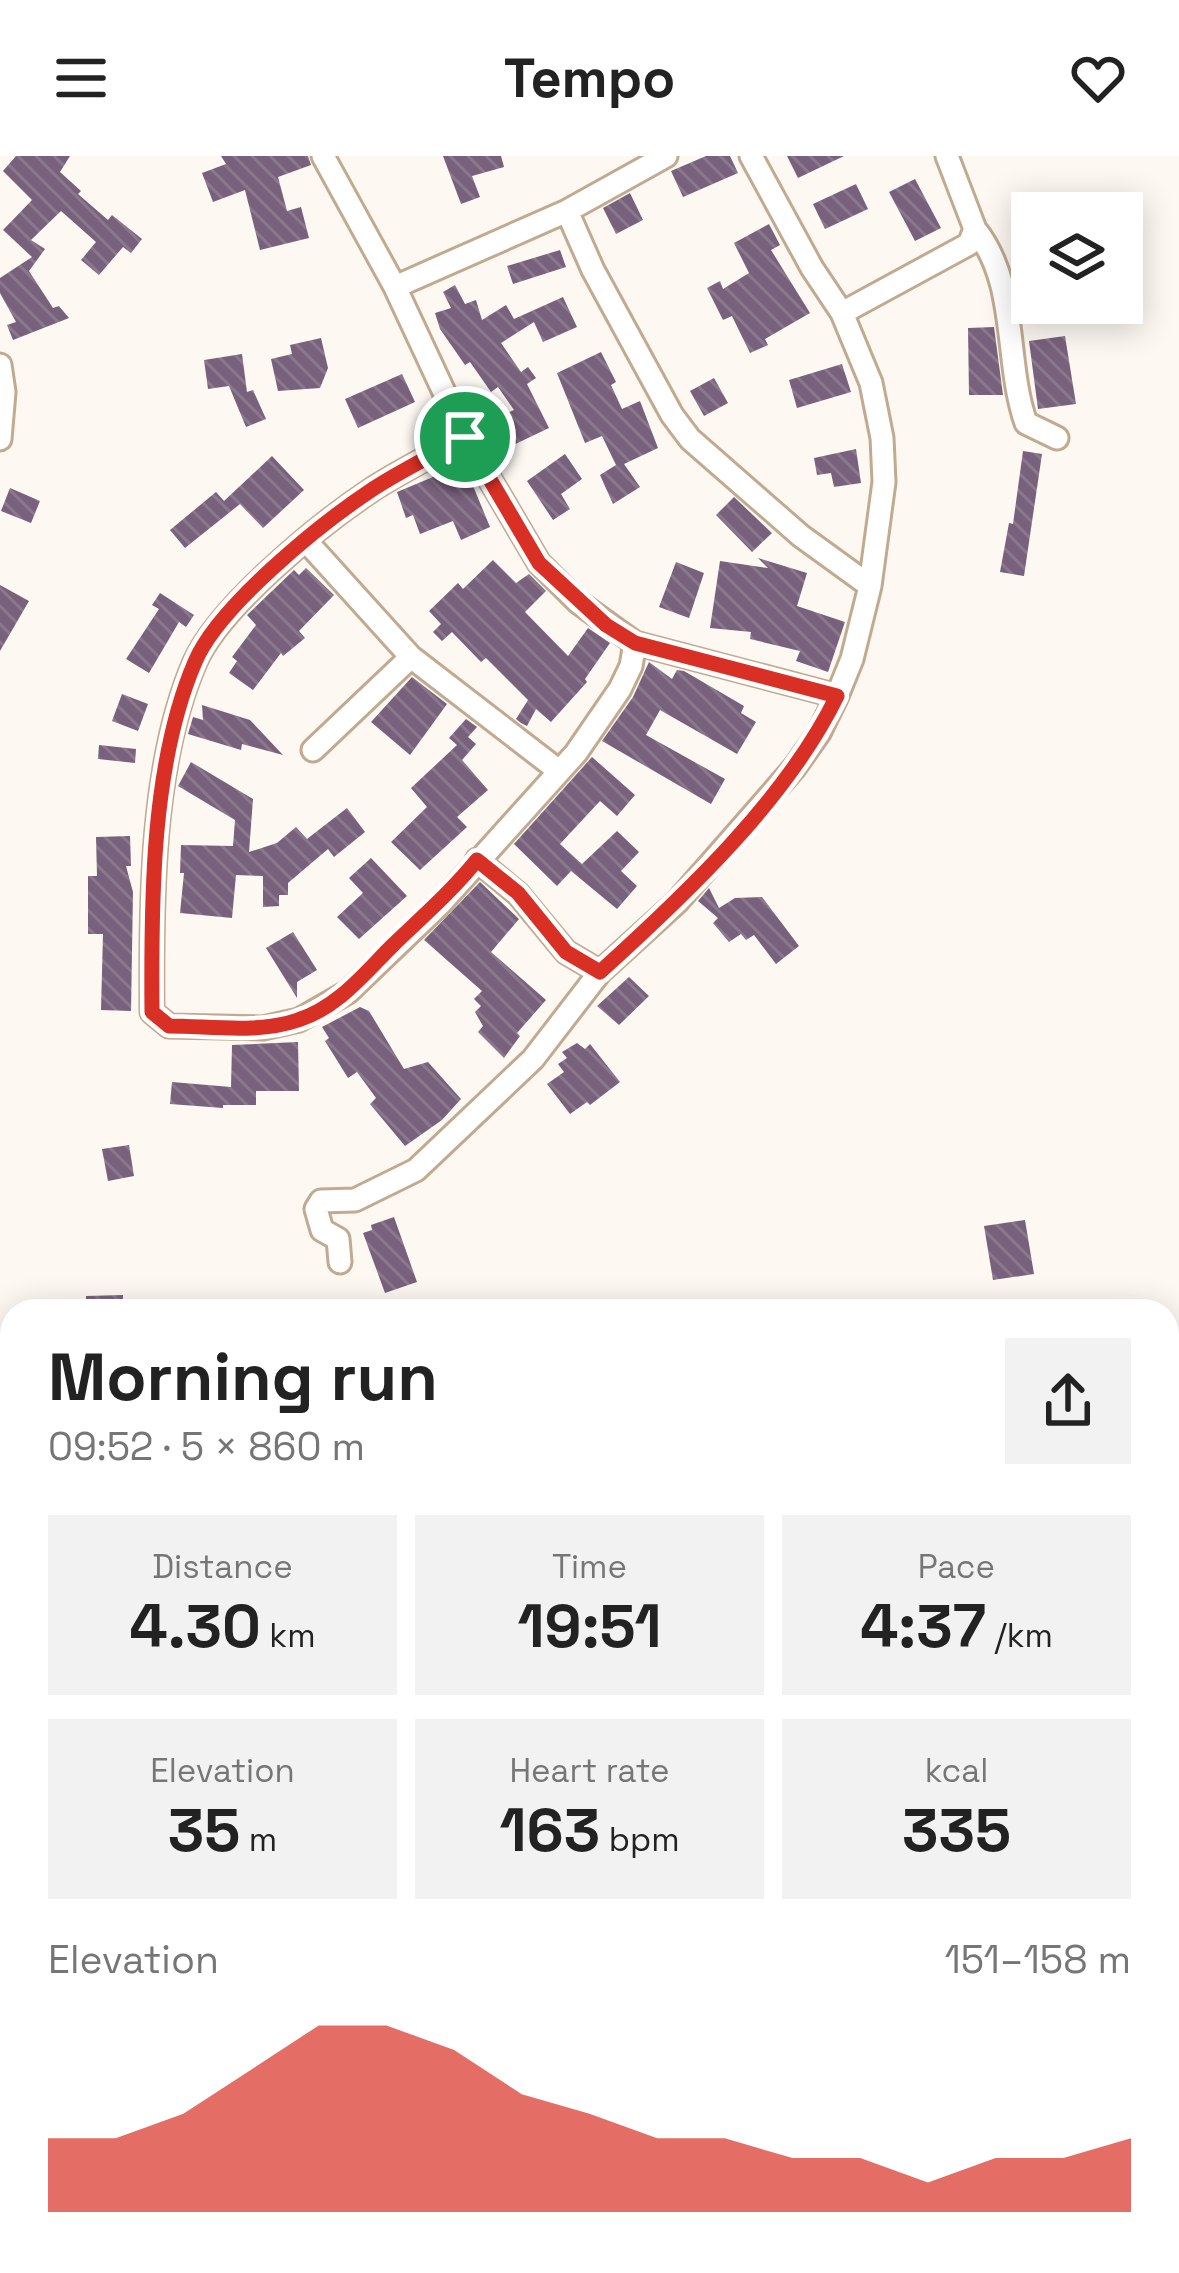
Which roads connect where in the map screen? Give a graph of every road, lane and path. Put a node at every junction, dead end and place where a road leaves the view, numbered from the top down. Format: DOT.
graph roads {
  1 [pos="322,156"];
  2 [pos="666,156"];
  3 [pos="751,156"];
  4 [pos="947,156"];
  5 [pos="567,211"];
  6 [pos="975,229"];
  7 [pos="395,287"];
  8 [pos="842,313"];
  9 [pos="0,365"];
  10 [pos="465,437"];
  11 [pos="1057,438"];
  12 [pos="0,439"];
  13 [pos="307,542"];
  14 [pos="870,586"];
  15 [pos="635,643"];
  16 [pos="411,657"];
  17 [pos="837,696"];
  18 [pos="313,750"];
  19 [pos="559,771"];
  20 [pos="477,860"];
  21 [pos="600,972"];
  22 [pos="340,1262"];
  1 -- 7 [label="street"];
  2 -- 5 [label="street"];
  3 -- 8 [label="street"];
  4 -- 6 [label="street"];
  5 -- 7 [label="street"];
  5 -- 14 [label="street"];
  6 -- 8 [label="street"];
  6 -- 11 [label="street"];
  7 -- 10 [label="street"];
  8 -- 14 [label="street"];
  9 -- 12 [label="street"];
  10 -- 13 [label="street"];
  10 -- 15 [label="street"];
  13 -- 16 [label="street"];
  13 -- 20 [label="street"];
  14 -- 17 [label="street"];
  15 -- 17 [label="street"];
  15 -- 19 [label="street"];
  16 -- 18 [label="street"];
  16 -- 19 [label="street"];
  17 -- 21 [label="street"];
  19 -- 20 [label="street"];
  20 -- 21 [label="street"];
  21 -- 22 [label="street"];
}
